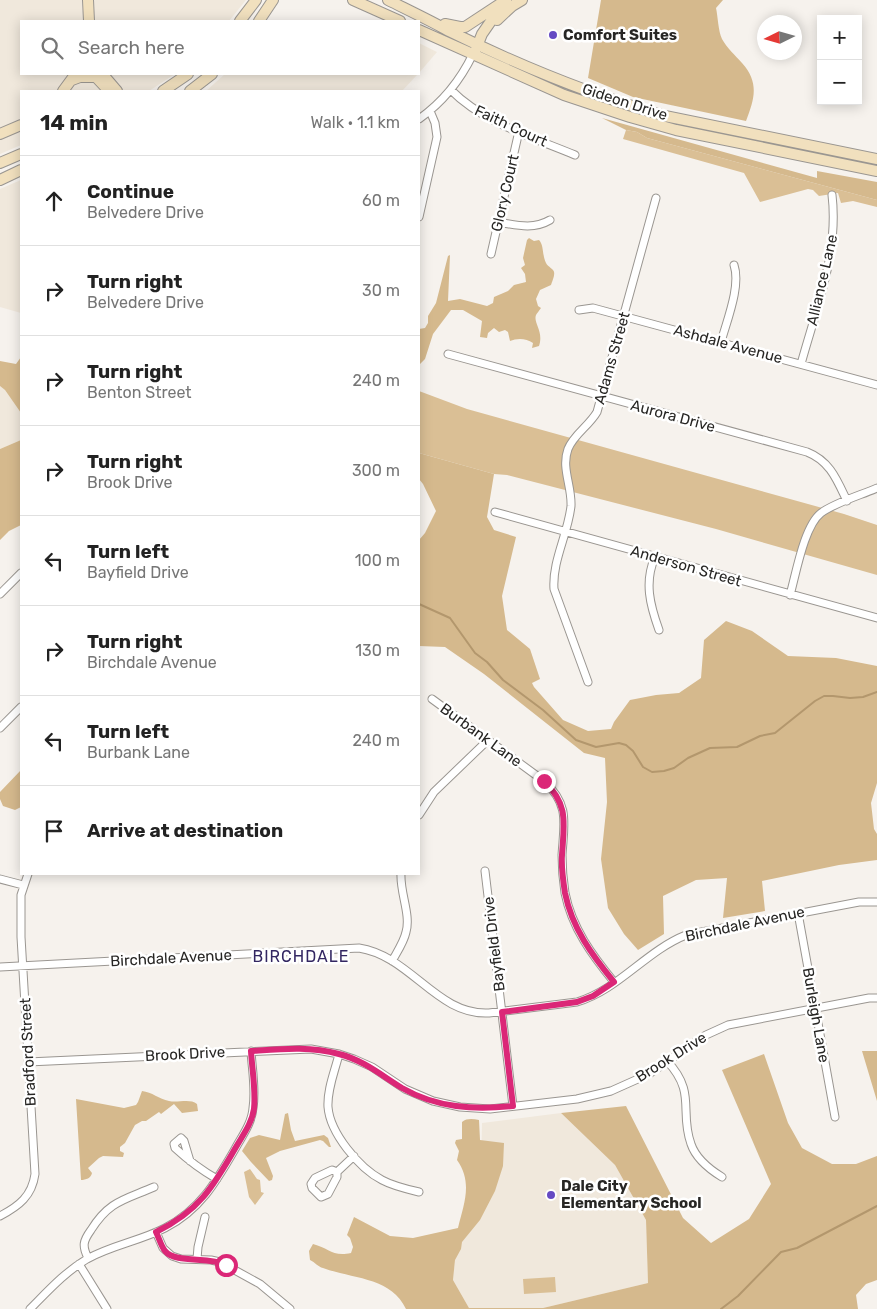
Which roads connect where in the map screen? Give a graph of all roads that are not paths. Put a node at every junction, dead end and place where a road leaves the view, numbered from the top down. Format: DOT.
graph roads {
  1 [pos="88,0"];
  2 [pos="353,0"];
  3 [pos="388,0"];
  4 [pos="506,0"];
  5 [pos="522,0"];
  6 [pos="253,2"];
  7 [pos="274,2"];
  8 [pos="89,20"];
  9 [pos="241,20"];
  10 [pos="259,20"];
  11 [pos="398,20"];
  12 [pos="436,23"];
  13 [pos="420,30"];
  14 [pos="478,44"];
  15 [pos="473,54"];
  16 [pos="97,75"];
  17 [pos="187,75"];
  18 [pos="211,75"];
  19 [pos="74,77"];
  20 [pos="64,90"];
  21 [pos="108,90"];
  22 [pos="117,90"];
  23 [pos="164,90"];
  24 [pos="191,90"];
  25 [pos="451,90"];
  26 [pos="430,112"];
  27 [pos="420,118"];
  28 [pos="20,126"];
  29 [pos="519,131"];
  30 [pos="0,134"];
  31 [pos="754,134"];
  32 [pos="752,146"];
  33 [pos="20,154"];
  34 [pos="575,155"];
  35 [pos="877,159"];
  36 [pos="0,162"];
  37 [pos="20,170"];
  38 [pos="877,171"];
  39 [pos="0,180"];
  40 [pos="832,195"];
  41 [pos="656,198"];
  42 [pos="420,212"];
  43 [pos="550,220"];
  44 [pos="498,222"];
  45 [pos="491,254"];
  46 [pos="734,265"];
  47 [pos="579,310"];
  48 [pos="624,316"];
  49 [pos="721,342"];
  50 [pos="448,354"];
  51 [pos="801,364"];
  52 [pos="877,385"];
  53 [pos="602,396"];
  54 [pos="877,488"];
  55 [pos="846,501"];
  56 [pos="495,512"];
  57 [pos="565,532"];
  58 [pos="655,557"];
  59 [pos="20,574"];
  60 [pos="0,594"];
  61 [pos="790,595"];
  62 [pos="877,618"];
  63 [pos="659,630"];
  64 [pos="588,682"];
  65 [pos="432,699"];
  66 [pos="20,708"];
  67 [pos="0,728"];
  68 [pos="488,740"];
  69 [pos="420,813"];
  70 [pos="485,871"];
  71 [pos="28,875"];
  72 [pos="401,875"];
  73 [pos="0,879"];
  74 [pos="23,885"];
  75 [pos="877,902"];
  76 [pos="798,913"];
  77 [pos="392,960"];
  78 [pos="22,966"];
  79 [pos="0,967"];
  80 [pos="614,982"];
  81 [pos="877,998"];
  82 [pos="815,1008"];
  83 [pos="502,1012"];
  84 [pos="251,1051"];
  85 [pos="340,1054"];
  86 [pos="667,1061"];
  87 [pos="28,1062"];
  88 [pos="513,1106"];
  89 [pos="835,1117"];
  90 [pos="354,1156"];
  91 [pos="190,1162"];
  92 [pos="337,1172"];
  93 [pos="722,1177"];
  94 [pos="217,1179"];
  95 [pos="154,1187"];
  96 [pos="418,1192"];
  97 [pos="0,1216"];
  98 [pos="205,1217"];
  99 [pos="156,1232"];
  100 [pos="88,1258"];
  101 [pos="197,1259"];
  102 [pos="79,1264"];
  103 [pos="30,1309"];
  104 [pos="107,1309"];
  105 [pos="290,1309"];
  1 -- 8 [label="main road"];
  2 -- 11 [label="main road"];
  3 -- 12 [label="main road, Gideon Drive"];
  4 -- 12 [label="main road"];
  4 -- 14 [label="main road"];
  5 -- 14 [label="main road"];
  6 -- 9 [label="main road"];
  7 -- 10 [label="main road"];
  12 -- 14 [label="main road, Gideon Drive"];
  13 -- 15 [label="main road, Gideon Drive"];
  14 -- 15 [label="main road"];
  14 -- 31 [label="main road, Gideon Drive"];
  15 -- 25 [label="street"];
  15 -- 32 [label="main road, Gideon Drive"];
  16 -- 19 [label="main road"];
  16 -- 21 [label="main road"];
  16 -- 22 [label="main road"];
  17 -- 23 [label="main road"];
  18 -- 24 [label="main road"];
  19 -- 20 [label="main road"];
  25 -- 26 [label="street"];
  25 -- 29 [label="street, Faith Court"];
  26 -- 27 [label="street"];
  26 -- 42 [label="street"];
  28 -- 30 [label="main road"];
  29 -- 34 [label="street, Faith Court"];
  29 -- 44 [label="street, Glory Court"];
  31 -- 32 [label="main road"];
  31 -- 35 [label="main road, Gideon Drive"];
  32 -- 38 [label="main road, Gideon Drive"];
  33 -- 36 [label="main road"];
  37 -- 39 [label="main road"];
  40 -- 51 [label="street, Alliance Lane"];
  41 -- 48 [label="street, Adams Street"];
  43 -- 44 [label="street"];
  44 -- 45 [label="street, Glory Court"];
  46 -- 49 [label="street"];
  47 -- 48 [label="street, Ashdale Avenue"];
  48 -- 49 [label="street, Ashdale Avenue"];
  48 -- 53 [label="street, Adams Street"];
  49 -- 51 [label="street, Ashdale Avenue"];
  50 -- 53 [label="street, Aurora Drive"];
  51 -- 52 [label="street, Ashdale Avenue"];
  53 -- 55 [label="street, Aurora Drive"];
  53 -- 57 [label="street, Adams Street"];
  54 -- 55 [label="street"];
  55 -- 61 [label="street"];
  56 -- 57 [label="street, Anderson Street"];
  57 -- 58 [label="street, Anderson Street"];
  57 -- 64 [label="street, Adams Street"];
  58 -- 61 [label="street, Anderson Street"];
  58 -- 63 [label="street"];
  59 -- 60 [label="street"];
  61 -- 62 [label="street, Anderson Street"];
  65 -- 68 [label="street, Burbank Lane"];
  66 -- 67 [label="street"];
  68 -- 69 [label="street"];
  68 -- 80 [label="street, Burbank Lane"];
  70 -- 83 [label="street, Bayfield Drive"];
  71 -- 74 [label="street, Bradford Street"];
  72 -- 77 [label="street"];
  73 -- 74 [label="street"];
  74 -- 78 [label="street, Bradford Street"];
  75 -- 76 [label="street, Birchdale Avenue"];
  76 -- 80 [label="street, Birchdale Avenue"];
  76 -- 82 [label="street, Burleigh Lane"];
  77 -- 78 [label="street, Birchdale Avenue"];
  77 -- 83 [label="street, Birchdale Avenue"];
  78 -- 79 [label="street, Birchdale Avenue"];
  78 -- 87 [label="street, Bradford Street"];
  80 -- 83 [label="street, Birchdale Avenue"];
  81 -- 82 [label="street, Brook Drive"];
  82 -- 86 [label="street, Brook Drive"];
  82 -- 89 [label="street, Burleigh Lane"];
  83 -- 88 [label="street, Bayfield Drive"];
  84 -- 85 [label="street, Brook Drive"];
  84 -- 87 [label="street, Brook Drive"];
  84 -- 94 [label="street"];
  85 -- 88 [label="street, Brook Drive"];
  85 -- 90 [label="street"];
  86 -- 88 [label="street, Brook Drive"];
  86 -- 93 [label="street"];
  87 -- 97 [label="street, Bradford Street"];
  90 -- 92 [label="street"];
  90 -- 96 [label="street"];
  91 -- 94 [label="street"];
  94 -- 99 [label="street"];
  95 -- 100 [label="street"];
  98 -- 101 [label="street"];
  99 -- 100 [label="street"];
  99 -- 101 [label="street"];
  100 -- 102 [label="street"];
  101 -- 105 [label="street"];
  102 -- 103 [label="street"];
  102 -- 104 [label="street"];
}
